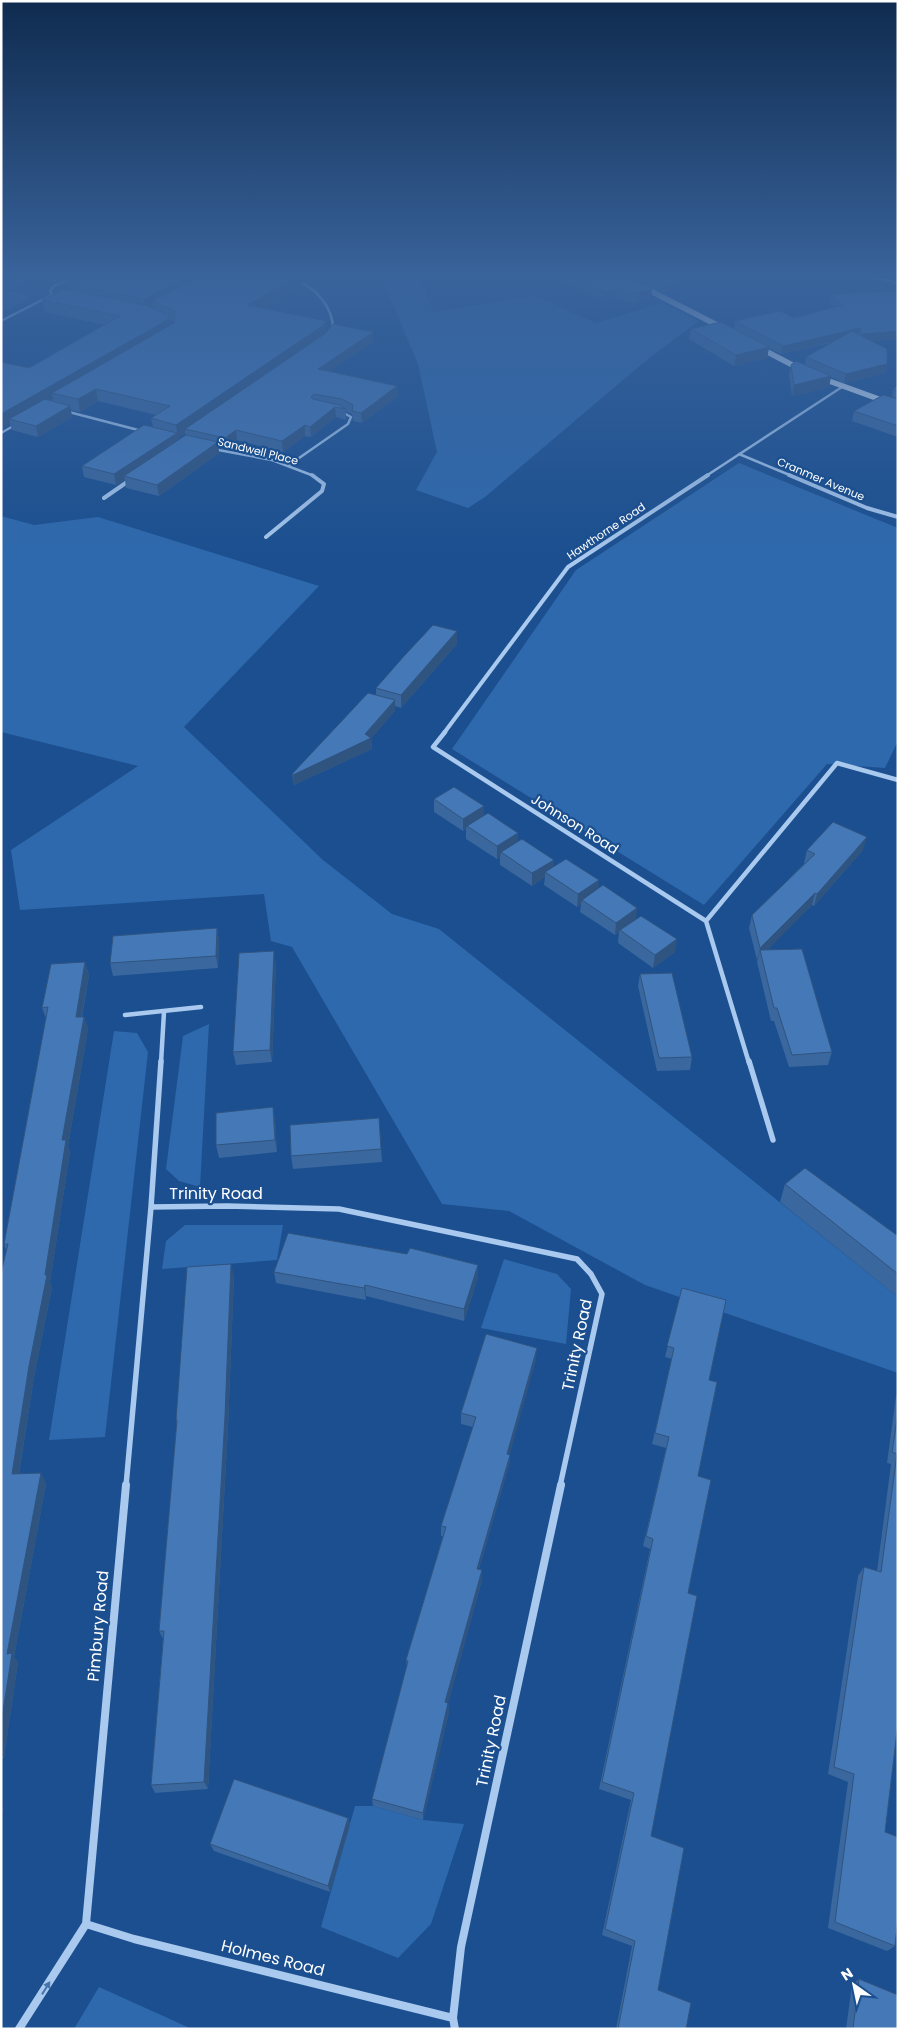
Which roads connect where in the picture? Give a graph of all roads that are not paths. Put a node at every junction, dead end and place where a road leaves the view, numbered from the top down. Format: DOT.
graph roads {
  1 [pos="815,376"];
  2 [pos="842,387"];
  3 [pos="898,406"];
  4 [pos="57,409"];
  5 [pos="332,410"];
  6 [pos="17,424"];
  7 [pos="145,432"];
  8 [pos="1,433"];
  9 [pos="206,447"];
  10 [pos="738,454"];
  11 [pos="289,465"];
  12 [pos="134,478"];
  13 [pos="104,498"];
  14 [pos="898,517"];
  15 [pos="266,537"];
  16 [pos="433,747"];
  17 [pos="898,780"];
  18 [pos="706,921"];
  19 [pos="201,1007"];
  20 [pos="164,1012"];
  21 [pos="125,1015"];
  22 [pos="773,1140"];
  23 [pos="151,1207"];
  24 [pos="86,1924"];
  25 [pos="453,2018"];
  26 [pos="19,2029"];
  27 [pos="455,2029"];
  1 -- 2 [label="street"];
  2 -- 3 [label="street"];
  2 -- 10 [label="street, Hawthorne Road"];
  4 -- 7 [label="street"];
  5 -- 11 [label="street"];
  6 -- 8 [label="street"];
  9 -- 11 [label="street, Sandwell Place"];
  10 -- 14 [label="street, Cranmer Avenue"];
  10 -- 16 [label="street, Hawthorne Road"];
  11 -- 15 [label="street, Sandwell Place"];
  12 -- 13 [label="street"];
  16 -- 18 [label="street, Johnson Road"];
  17 -- 18 [label="street"];
  18 -- 22 [label="street"];
  19 -- 20 [label="street"];
  20 -- 21 [label="street"];
  20 -- 23 [label="street, Trinity Road"];
  23 -- 24 [label="street, Pimbury Road"];
  23 -- 25 [label="street, Trinity Road"];
  24 -- 25 [label="street, Holmes Road"];
  26 -- 24 [label="street, Pimbury Road, one-way"];
  25 -- 27 [label="street, Trinity Road"];
}
